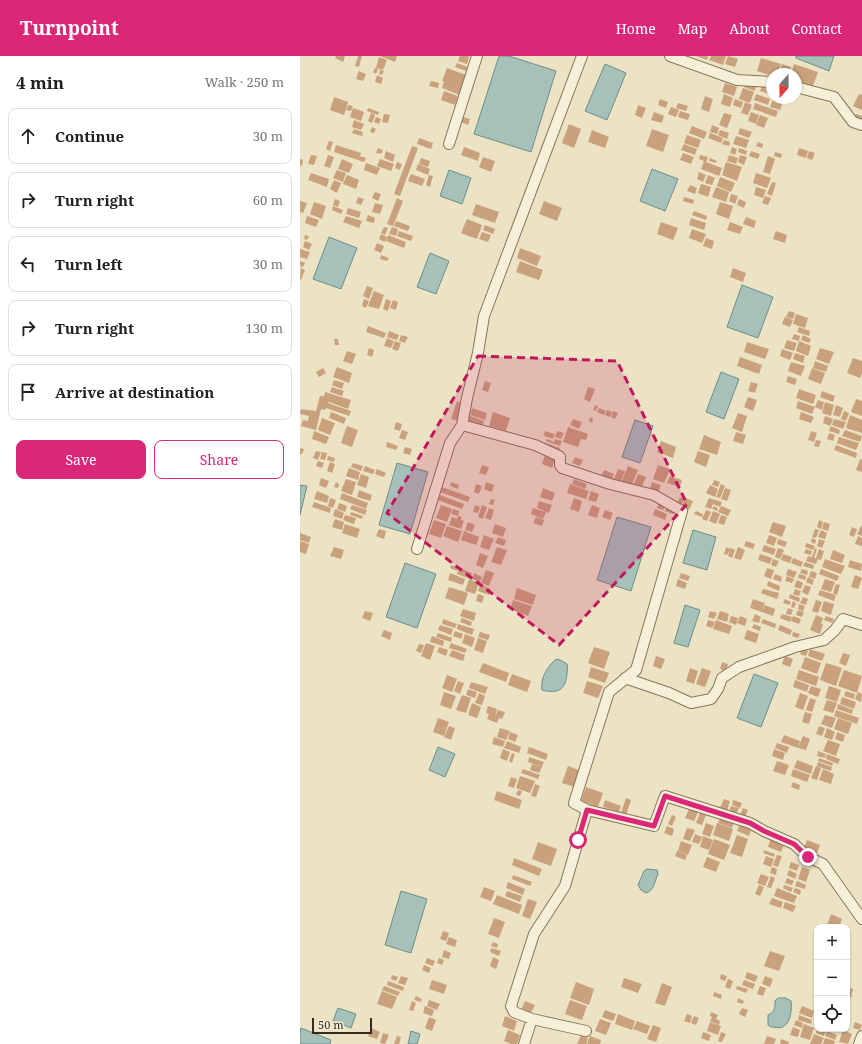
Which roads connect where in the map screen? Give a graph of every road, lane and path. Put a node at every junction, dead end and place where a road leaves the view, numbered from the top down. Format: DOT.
graph roads {
  1 [pos="477,56"];
  2 [pos="582,56"];
  3 [pos="670,56"];
  4 [pos="766,82"];
  5 [pos="802,89"];
  6 [pos="862,125"];
  7 [pos="449,144"];
  8 [pos="462,425"];
  9 [pos="418,548"];
  10 [pos="862,625"];
  11 [pos="625,678"];
  12 [pos="587,810"];
  13 [pos="862,919"];
  14 [pos="532,1019"];
  15 [pos="586,1031"];
  16 [pos="862,1036"];
  17 [pos="524,1044"];
  18 [pos="859,1044"];
  1 -- 7 [label="street"];
  2 -- 8 [label="street"];
  3 -- 4 [label="street"];
  5 -- 6 [label="street"];
  8 -- 9 [label="street"];
  8 -- 11 [label="street"];
  10 -- 11 [label="street"];
  11 -- 12 [label="street"];
  12 -- 13 [label="street"];
  12 -- 14 [label="street"];
  14 -- 15 [label="street"];
  14 -- 17 [label="street"];
  16 -- 18 [label="street"];
}
